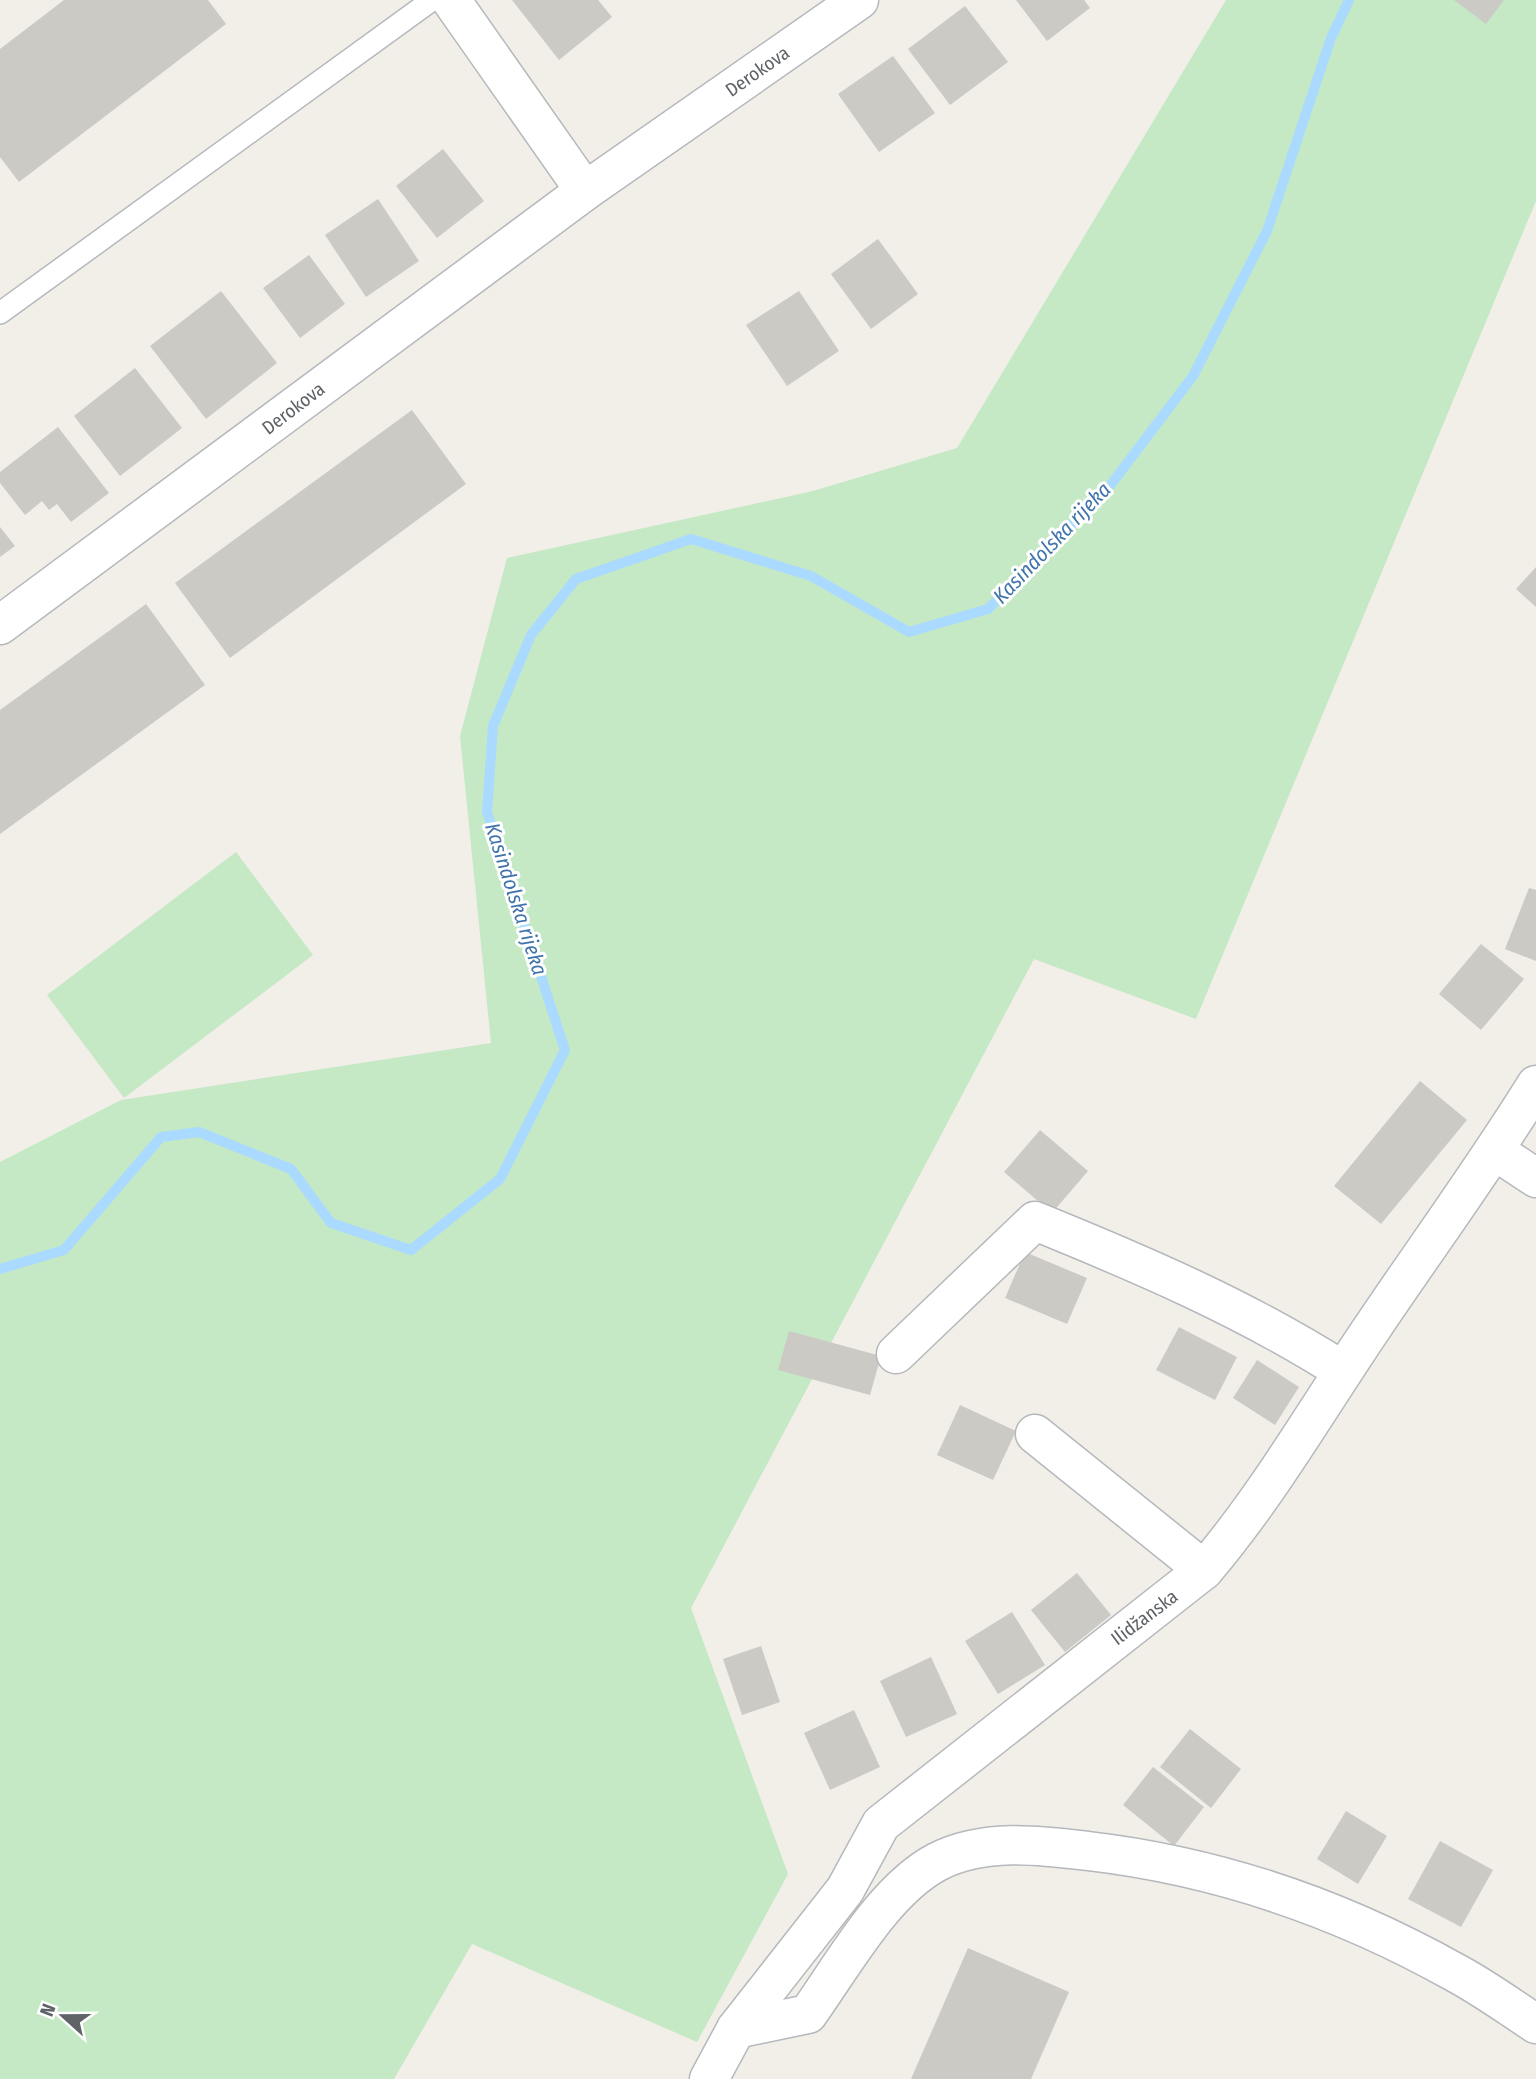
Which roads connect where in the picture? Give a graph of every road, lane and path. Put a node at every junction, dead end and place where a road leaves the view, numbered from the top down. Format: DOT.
graph roads {
  1 [pos="432,0"];
  2 [pos="452,0"];
  3 [pos="859,0"];
  4 [pos="585,191"];
  5 [pos="0,313"];
  6 [pos="0,625"];
  7 [pos="1536,1085"];
  8 [pos="1495,1151"];
  9 [pos="1536,1178"];
  10 [pos="896,1354"];
  11 [pos="1343,1371"];
  12 [pos="1035,1434"];
  13 [pos="1204,1570"];
  14 [pos="1536,2024"];
  15 [pos="736,2029"];
  16 [pos="709,2079"];
  1 -- 5 [label="lane"];
  2 -- 4 [label="street"];
  3 -- 4 [label="street, Derokova"];
  4 -- 6 [label="street, Derokova"];
  7 -- 8 [label="street, Ilidžanska"];
  8 -- 9 [label="street"];
  8 -- 11 [label="street, Ilidžanska"];
  10 -- 11 [label="street"];
  11 -- 13 [label="street, Ilidžanska"];
  12 -- 13 [label="street"];
  13 -- 15 [label="street, Ilidžanska"];
  14 -- 15 [label="street"];
  15 -- 16 [label="street, Ilidžanska"];
}
